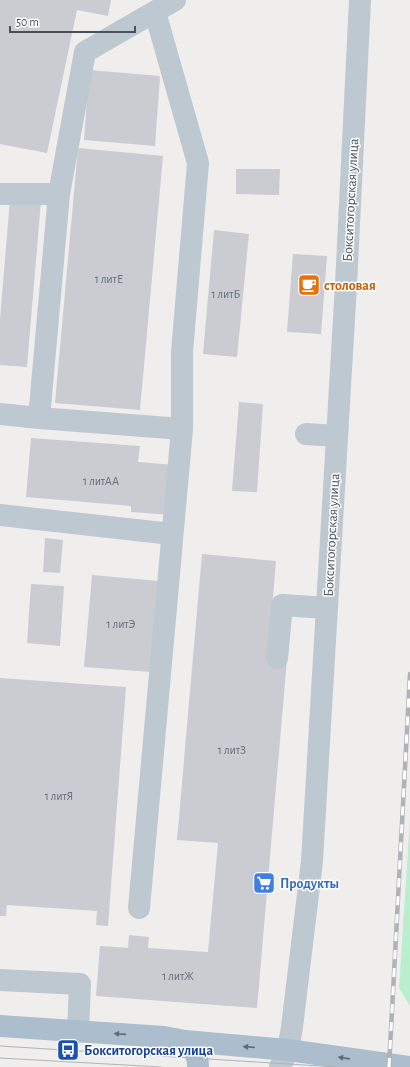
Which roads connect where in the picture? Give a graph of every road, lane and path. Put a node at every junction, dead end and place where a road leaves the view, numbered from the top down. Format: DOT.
graph roads {
  1 [pos="176,0"];
  2 [pos="360,0"];
  3 [pos="155,12"];
  4 [pos="0,194"];
  5 [pos="58,194"];
  6 [pos="0,414"];
  7 [pos="39,418"];
  8 [pos="182,429"];
  9 [pos="306,434"];
  10 [pos="337,436"];
  11 [pos="0,515"];
  12 [pos="172,534"];
  13 [pos="327,608"];
  14 [pos="277,658"];
  15 [pos="139,908"];
  16 [pos="0,980"];
  17 [pos="0,1026"];
  18 [pos="78,1032"];
  19 [pos="185,1041"];
  20 [pos="284,1059"];
  21 [pos="198,1067"];
  22 [pos="410,1067"];
  1 -- 3 [label="street"];
  2 -- 10 [label="street, Бокситогорская улица"];
  3 -- 5 [label="street"];
  3 -- 8 [label="street"];
  4 -- 5 [label="street"];
  5 -- 7 [label="street"];
  6 -- 7 [label="street"];
  7 -- 8 [label="street"];
  8 -- 12 [label="street"];
  9 -- 10 [label="street"];
  10 -- 13 [label="street, Бокситогорская улица"];
  11 -- 12 [label="street"];
  12 -- 15 [label="street"];
  13 -- 14 [label="street"];
  13 -- 20 [label="street, Бокситогорская улица"];
  16 -- 18 [label="street"];
  17 -- 18 [label="main road"];
  19 -- 18 [label="main road, one-way"];
  20 -- 19 [label="main road, one-way"];
  19 -- 21 [label="main road"];
  22 -- 20 [label="main road, one-way"];
}
